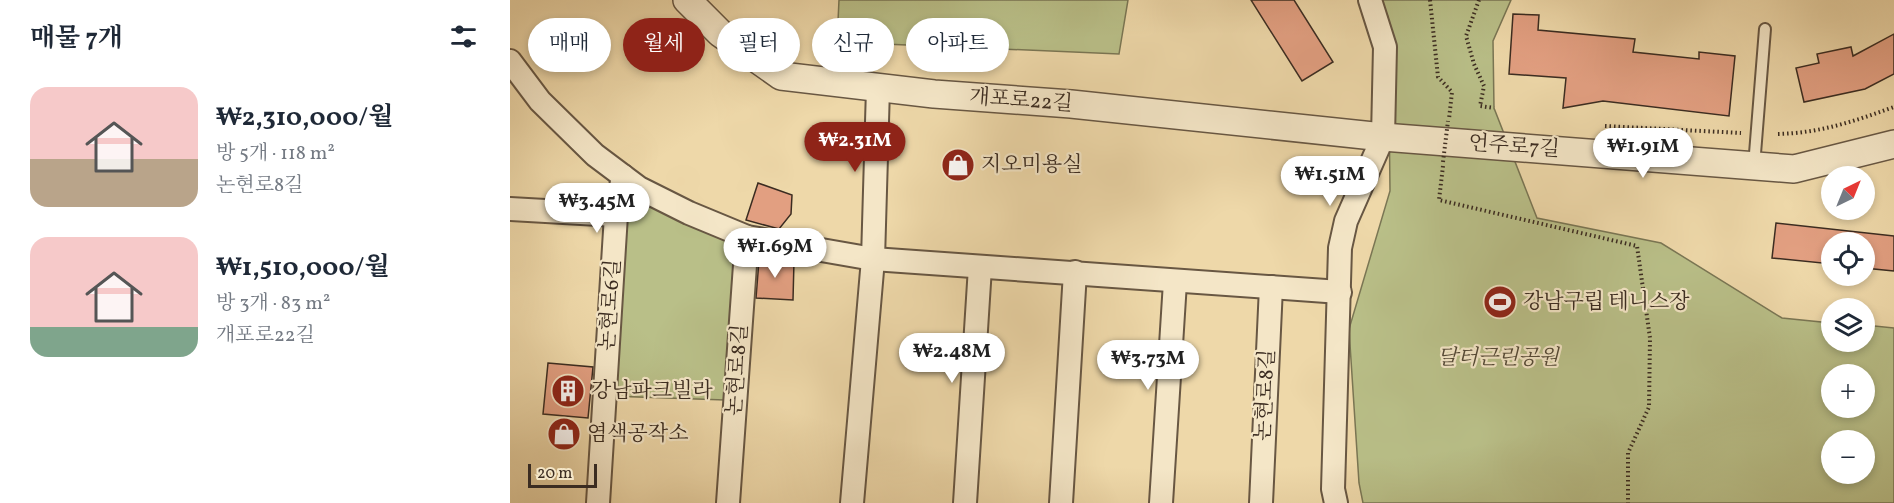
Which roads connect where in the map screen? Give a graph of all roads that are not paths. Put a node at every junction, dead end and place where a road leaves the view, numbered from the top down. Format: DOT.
graph roads {
  1 [pos="687,0"];
  2 [pos="1370,0"];
  3 [pos="1766,29"];
  4 [pos="510,61"];
  5 [pos="878,87"];
  6 [pos="1383,137"];
  7 [pos="1894,144"];
  8 [pos="1754,166"];
  9 [pos="622,176"];
  10 [pos="510,209"];
  11 [pos="616,215"];
  12 [pos="747,237"];
  13 [pos="873,259"];
  14 [pos="980,267"];
  15 [pos="1075,272"];
  16 [pos="1175,282"];
  17 [pos="1271,287"];
  18 [pos="1340,292"];
  19 [pos="598,503"];
  20 [pos="728,503"];
  21 [pos="852,503"];
  22 [pos="965,503"];
  23 [pos="1061,503"];
  24 [pos="1161,503"];
  25 [pos="1261,503"];
  26 [pos="1336,503"];
  1 -- 5 [label="street, 개포로22길"];
  2 -- 6 [label="street"];
  3 -- 8 [label="lane"];
  4 -- 9 [label="street"];
  5 -- 6 [label="street, 개포로22길"];
  5 -- 13 [label="street"];
  6 -- 8 [label="street, 언주로7길"];
  6 -- 18 [label="street"];
  7 -- 8 [label="street, 언주로7길"];
  9 -- 11 [label="street, 논현로6길"];
  9 -- 12 [label="street"];
  10 -- 11 [label="street"];
  11 -- 19 [label="street, 논현로6길"];
  12 -- 13 [label="street"];
  12 -- 20 [label="street, 논현로8길"];
  13 -- 14 [label="street"];
  13 -- 21 [label="street"];
  14 -- 15 [label="street"];
  14 -- 22 [label="street"];
  15 -- 16 [label="street"];
  15 -- 23 [label="street"];
  16 -- 17 [label="street"];
  16 -- 24 [label="street"];
  17 -- 18 [label="street"];
  17 -- 25 [label="street, 논현로8길"];
  18 -- 26 [label="street"];
}
